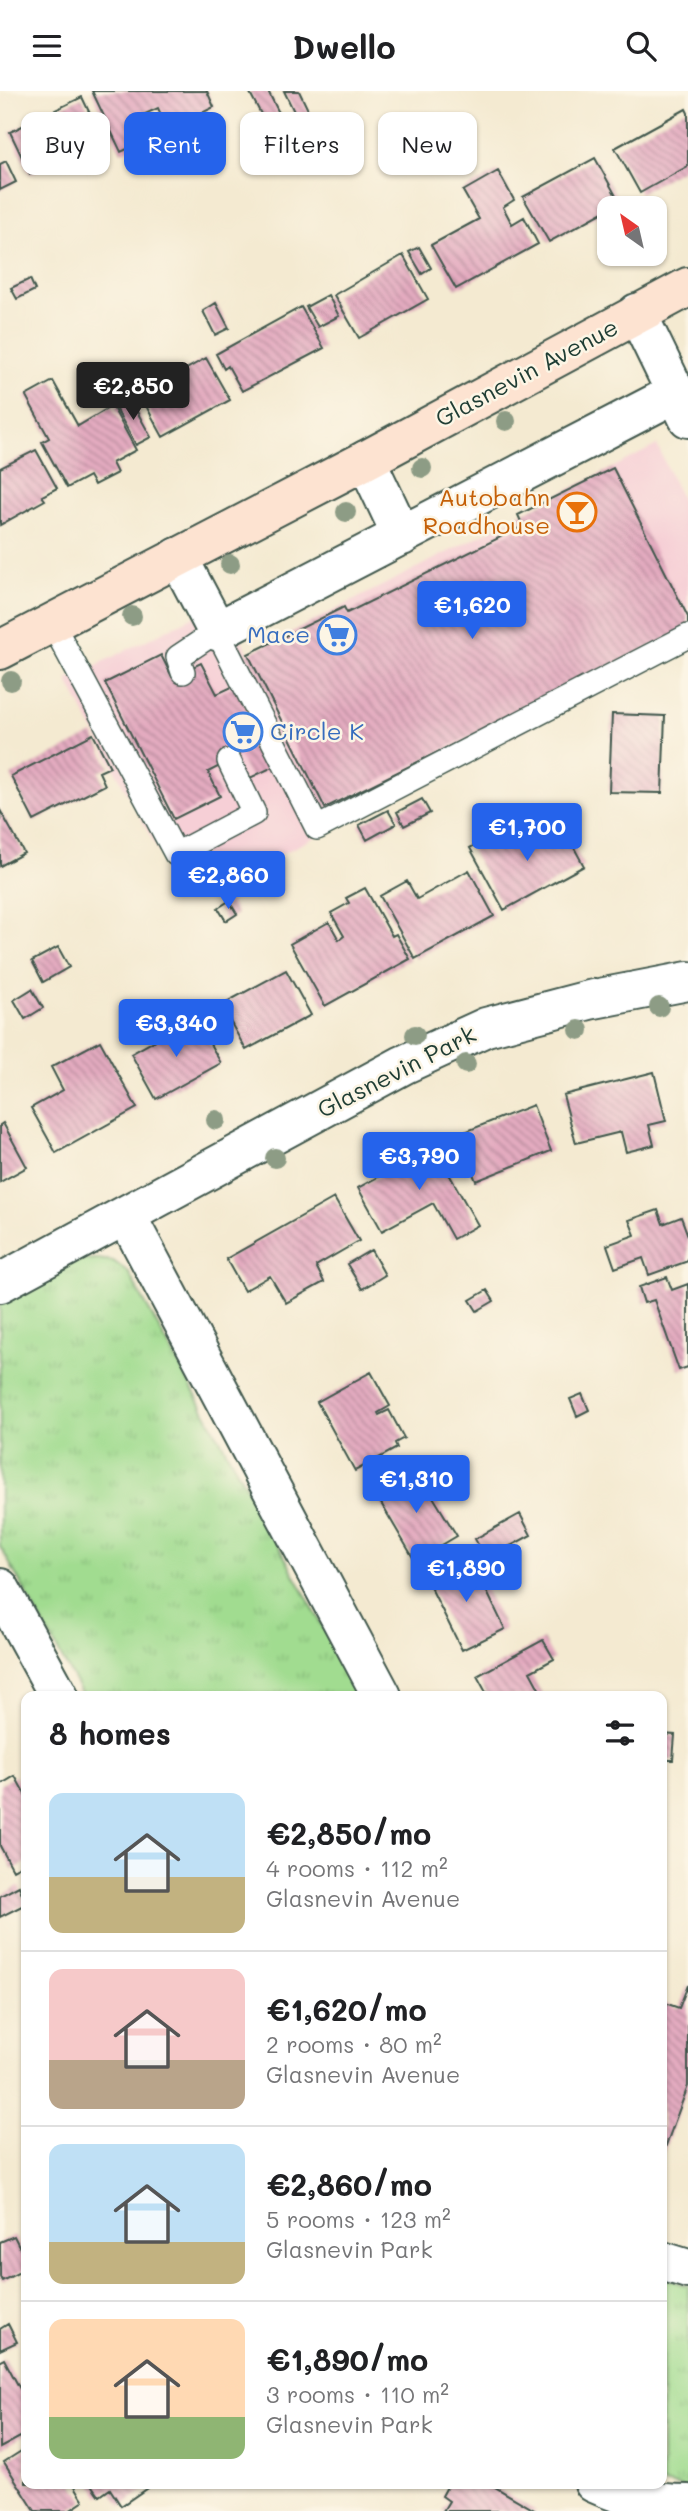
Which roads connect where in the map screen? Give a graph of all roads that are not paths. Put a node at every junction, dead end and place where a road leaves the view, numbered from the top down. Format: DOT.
graph roads {
  1 [pos="688,287"];
  2 [pos="637,313"];
  3 [pos="682,405"];
  4 [pos="366,460"];
  5 [pos="402,536"];
  6 [pos="178,557"];
  7 [pos="52,623"];
  8 [pos="217,631"];
  9 [pos="688,636"];
  10 [pos="0,650"];
  11 [pos="183,672"];
  12 [pos="229,761"];
  13 [pos="688,981"];
  14 [pos="126,1215"];
  15 [pos="0,1283"];
  16 [pos="0,1588"];
  17 [pos="56,1691"];
  18 [pos="379,1691"];
  19 [pos="667,2263"];
  20 [pos="688,2269"];
  21 [pos="607,2489"];
  22 [pos="688,2504"];
  1 -- 2 [label="main road, Glasnevin Avenue"];
  2 -- 3 [label="street"];
  2 -- 4 [label="main road, Glasnevin Avenue"];
  3 -- 5 [label="street"];
  4 -- 5 [label="street"];
  4 -- 6 [label="main road, Glasnevin Avenue"];
  5 -- 8 [label="street"];
  6 -- 7 [label="main road, Glasnevin Avenue"];
  6 -- 8 [label="street"];
  7 -- 10 [label="main road, Glasnevin Avenue"];
  7 -- 12 [label="lane"];
  8 -- 9 [label="lane"];
  8 -- 11 [label="lane"];
  13 -- 14 [label="street, Glasnevin Park"];
  14 -- 15 [label="street, Glasnevin Park"];
  14 -- 18 [label="street"];
  16 -- 17 [label="street"];
  19 -- 20 [label="street"];
  21 -- 22 [label="street"];
}
